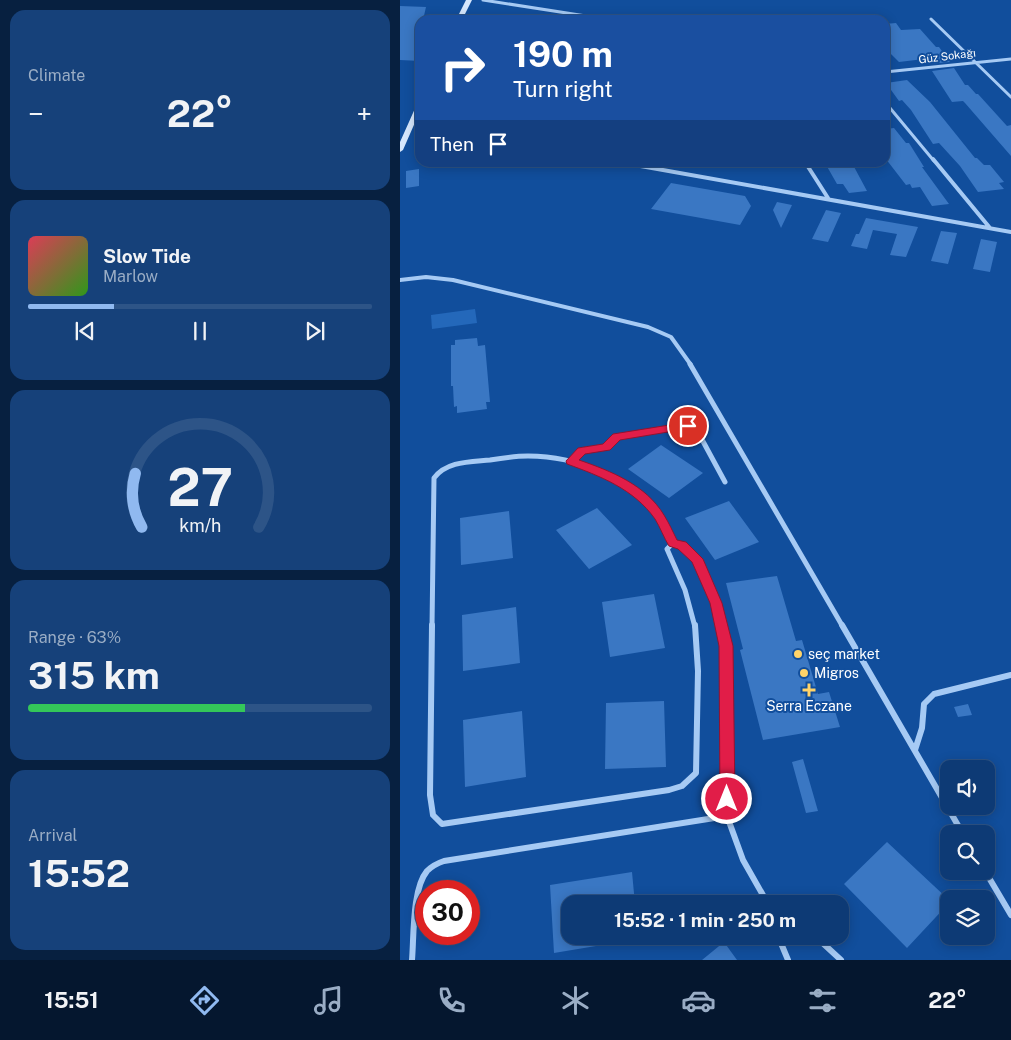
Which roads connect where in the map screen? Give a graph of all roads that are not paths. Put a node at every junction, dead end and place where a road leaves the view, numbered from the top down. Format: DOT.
graph roads {
  1 [pos="469,0"];
  2 [pos="483,0"];
  3 [pos="462,15"];
  4 [pos="580,15"];
  5 [pos="930,19"];
  6 [pos="1011,59"];
  7 [pos="976,61"];
  8 [pos="890,71"];
  9 [pos="1011,97"];
  10 [pos="890,108"];
  11 [pos="415,116"];
  12 [pos="400,150"];
  13 [pos="647,167"];
  14 [pos="808,167"];
  15 [pos="828,198"];
  16 [pos="990,228"];
  17 [pos="1011,232"];
  18 [pos="400,280"];
  19 [pos="571,461"];
  20 [pos="725,482"];
  21 [pos="673,543"];
  22 [pos="1011,675"];
  23 [pos="915,750"];
  24 [pos="727,816"];
  25 [pos="958,825"];
  26 [pos="990,880"];
  27 [pos="763,895"];
  28 [pos="1011,916"];
  29 [pos="782,945"];
  30 [pos="825,945"];
  31 [pos="412,960"];
  32 [pos="788,960"];
  33 [pos="841,960"];
  1 -- 3 [label="main road"];
  2 -- 4 [label="street"];
  5 -- 7 [label="street"];
  6 -- 7 [label="street, Güz Sokağı"];
  7 -- 8 [label="street, Güz Sokağı"];
  7 -- 9 [label="street"];
  10 -- 16 [label="street"];
  11 -- 12 [label="main road"];
  13 -- 15 [label="street"];
  14 -- 15 [label="street"];
  15 -- 16 [label="street"];
  16 -- 17 [label="street"];
  18 -- 23 [label="street"];
  19 -- 20 [label="street"];
  19 -- 21 [label="street"];
  19 -- 21 [label="street"];
  21 -- 24 [label="street"];
  22 -- 23 [label="street"];
  23 -- 25 [label="street"];
  24 -- 27 [label="street"];
  24 -- 31 [label="street"];
  26 -- 28 [label="street"];
  29 -- 32 [label="street"];
  30 -- 33 [label="street"];
}
